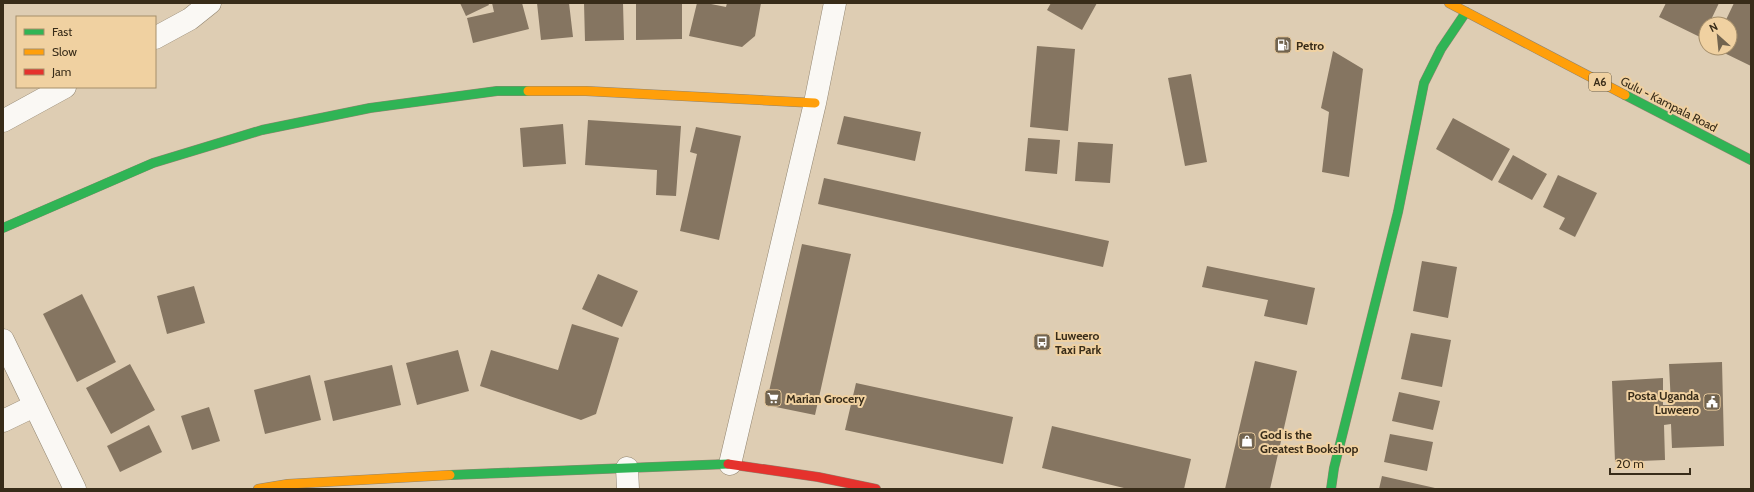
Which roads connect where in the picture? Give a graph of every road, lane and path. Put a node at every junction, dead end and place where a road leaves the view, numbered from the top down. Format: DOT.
graph roads {
  1 [pos="210,3"];
  2 [pos="835,3"];
  3 [pos="1449,3"];
  4 [pos="1466,12"];
  5 [pos="156,37"];
  6 [pos="63,88"];
  7 [pos="815,103"];
  8 [pos="3,121"];
  9 [pos="1751,160"];
  10 [pos="3,228"];
  11 [pos="3,340"];
  12 [pos="34,406"];
  13 [pos="3,421"];
  14 [pos="730,464"];
  15 [pos="627,478"];
  16 [pos="75,489"];
  17 [pos="258,489"];
  18 [pos="876,489"];
  19 [pos="1330,489"];
  1 -- 5 [label="street"];
  2 -- 7 [label="street"];
  3 -- 4 [label="street, Gulu - Kampala Road / A6"];
  4 -- 9 [label="street, Gulu - Kampala Road / A6"];
  4 -- 19 [label="street"];
  6 -- 8 [label="street"];
  7 -- 10 [label="street"];
  7 -- 14 [label="street"];
  11 -- 12 [label="street"];
  12 -- 13 [label="street"];
  12 -- 16 [label="street"];
  14 -- 15 [label="street"];
  14 -- 18 [label="street"];
  15 -- 17 [label="street"];
}
